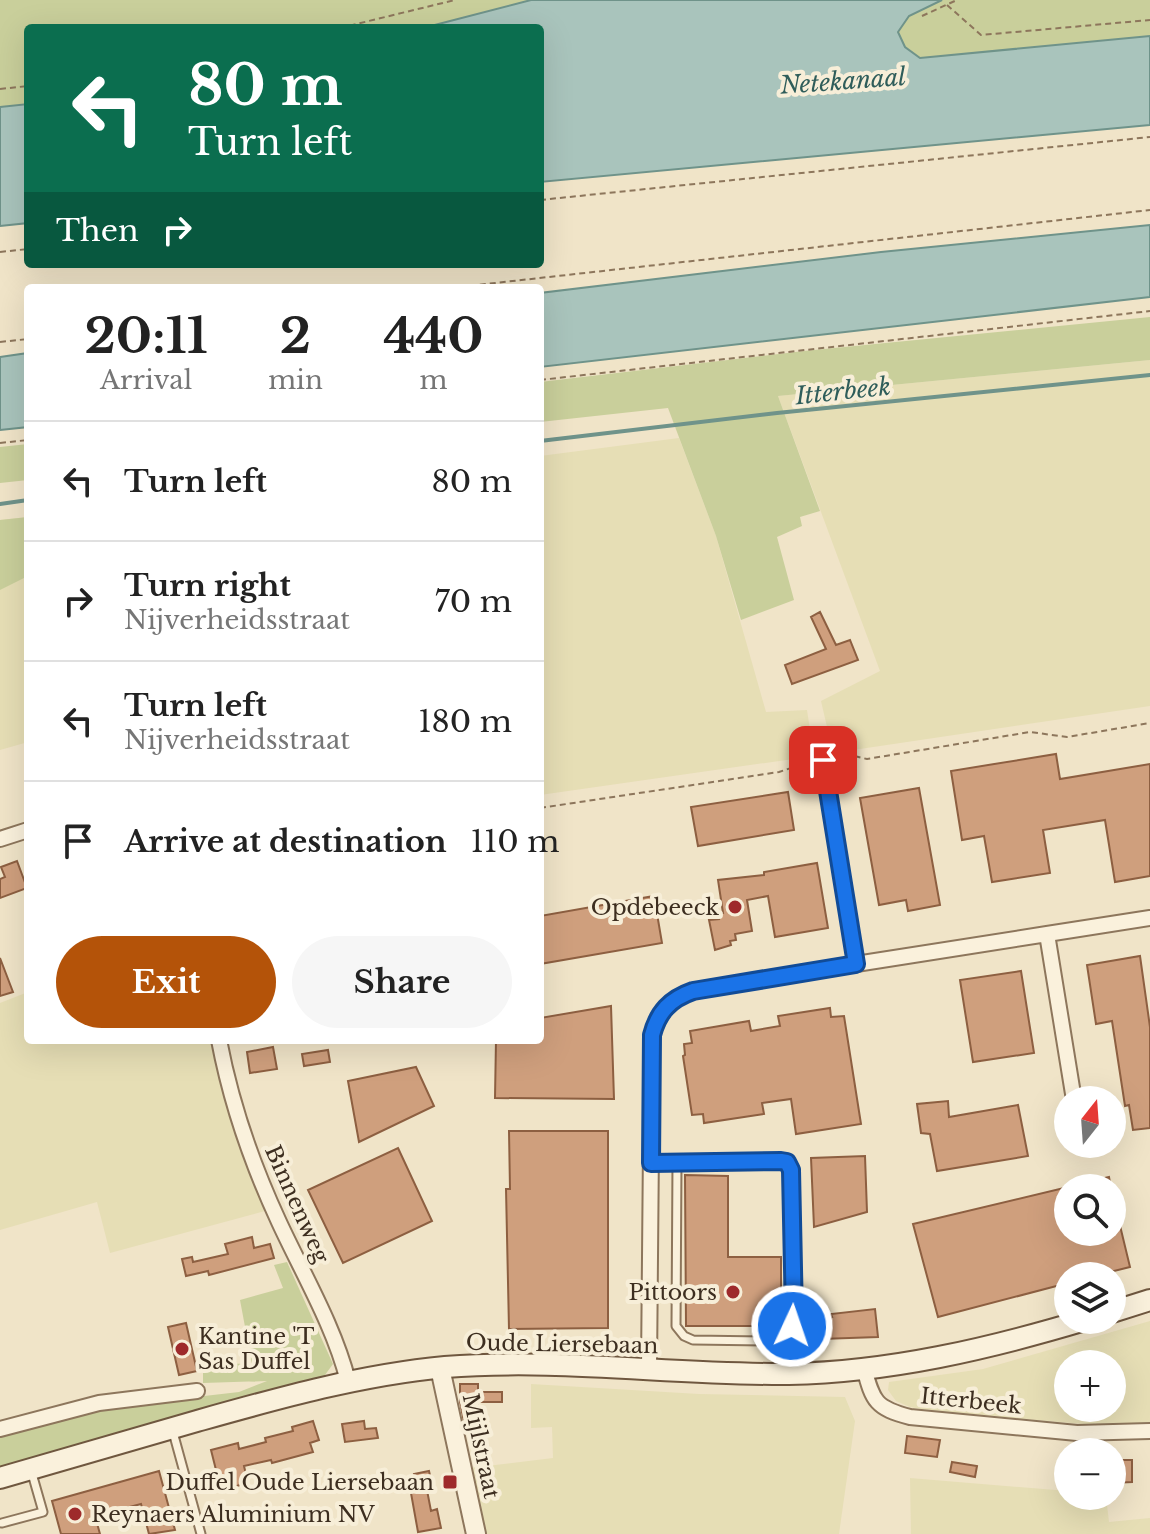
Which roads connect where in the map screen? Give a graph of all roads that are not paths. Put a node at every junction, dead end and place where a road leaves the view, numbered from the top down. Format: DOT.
graph roads {
  1 [pos="823,760"];
  2 [pos="24,831"];
  3 [pos="0,839"];
  4 [pos="1150,918"];
  5 [pos="1047,934"];
  6 [pos="856,964"];
  7 [pos="220,1044"];
  8 [pos="1072,1086"];
  9 [pos="677,1162"];
  10 [pos="651,1163"];
  11 [pos="1150,1300"];
  12 [pos="1126,1308"];
  13 [pos="1054,1329"];
  14 [pos="440,1368"];
  15 [pos="649,1368"];
  16 [pos="864,1368"];
  17 [pos="348,1381"];
  18 [pos="197,1391"];
  19 [pos="172,1428"];
  20 [pos="0,1429"];
  21 [pos="1150,1431"];
  22 [pos="31,1469"];
  23 [pos="0,1478"];
  24 [pos="2,1523"];
  25 [pos="201,1534"];
  26 [pos="476,1534"];
  1 -- 6 [label="street"];
  2 -- 3 [label="street"];
  4 -- 5 [label="street"];
  5 -- 6 [label="street"];
  5 -- 8 [label="street"];
  6 -- 10 [label="street"];
  7 -- 17 [label="street, Binnenweg"];
  9 -- 9 [label="lane"];
  9 -- 10 [label="lane"];
  10 -- 15 [label="street"];
  11 -- 12 [label="main road"];
  13 -- 16 [label="main road, Oude Liersebaan"];
  14 -- 15 [label="main road, Oude Liersebaan"];
  14 -- 17 [label="main road, Oude Liersebaan"];
  14 -- 26 [label="street, Mijlstraat"];
  15 -- 16 [label="main road, Oude Liersebaan"];
  16 -- 21 [label="street, Itterbeek"];
  17 -- 19 [label="main road, Oude Liersebaan"];
  18 -- 20 [label="street"];
  19 -- 22 [label="main road, Oude Liersebaan"];
  19 -- 25 [label="lane"];
  22 -- 23 [label="main road, Oude Liersebaan"];
  22 -- 24 [label="lane"];
}
